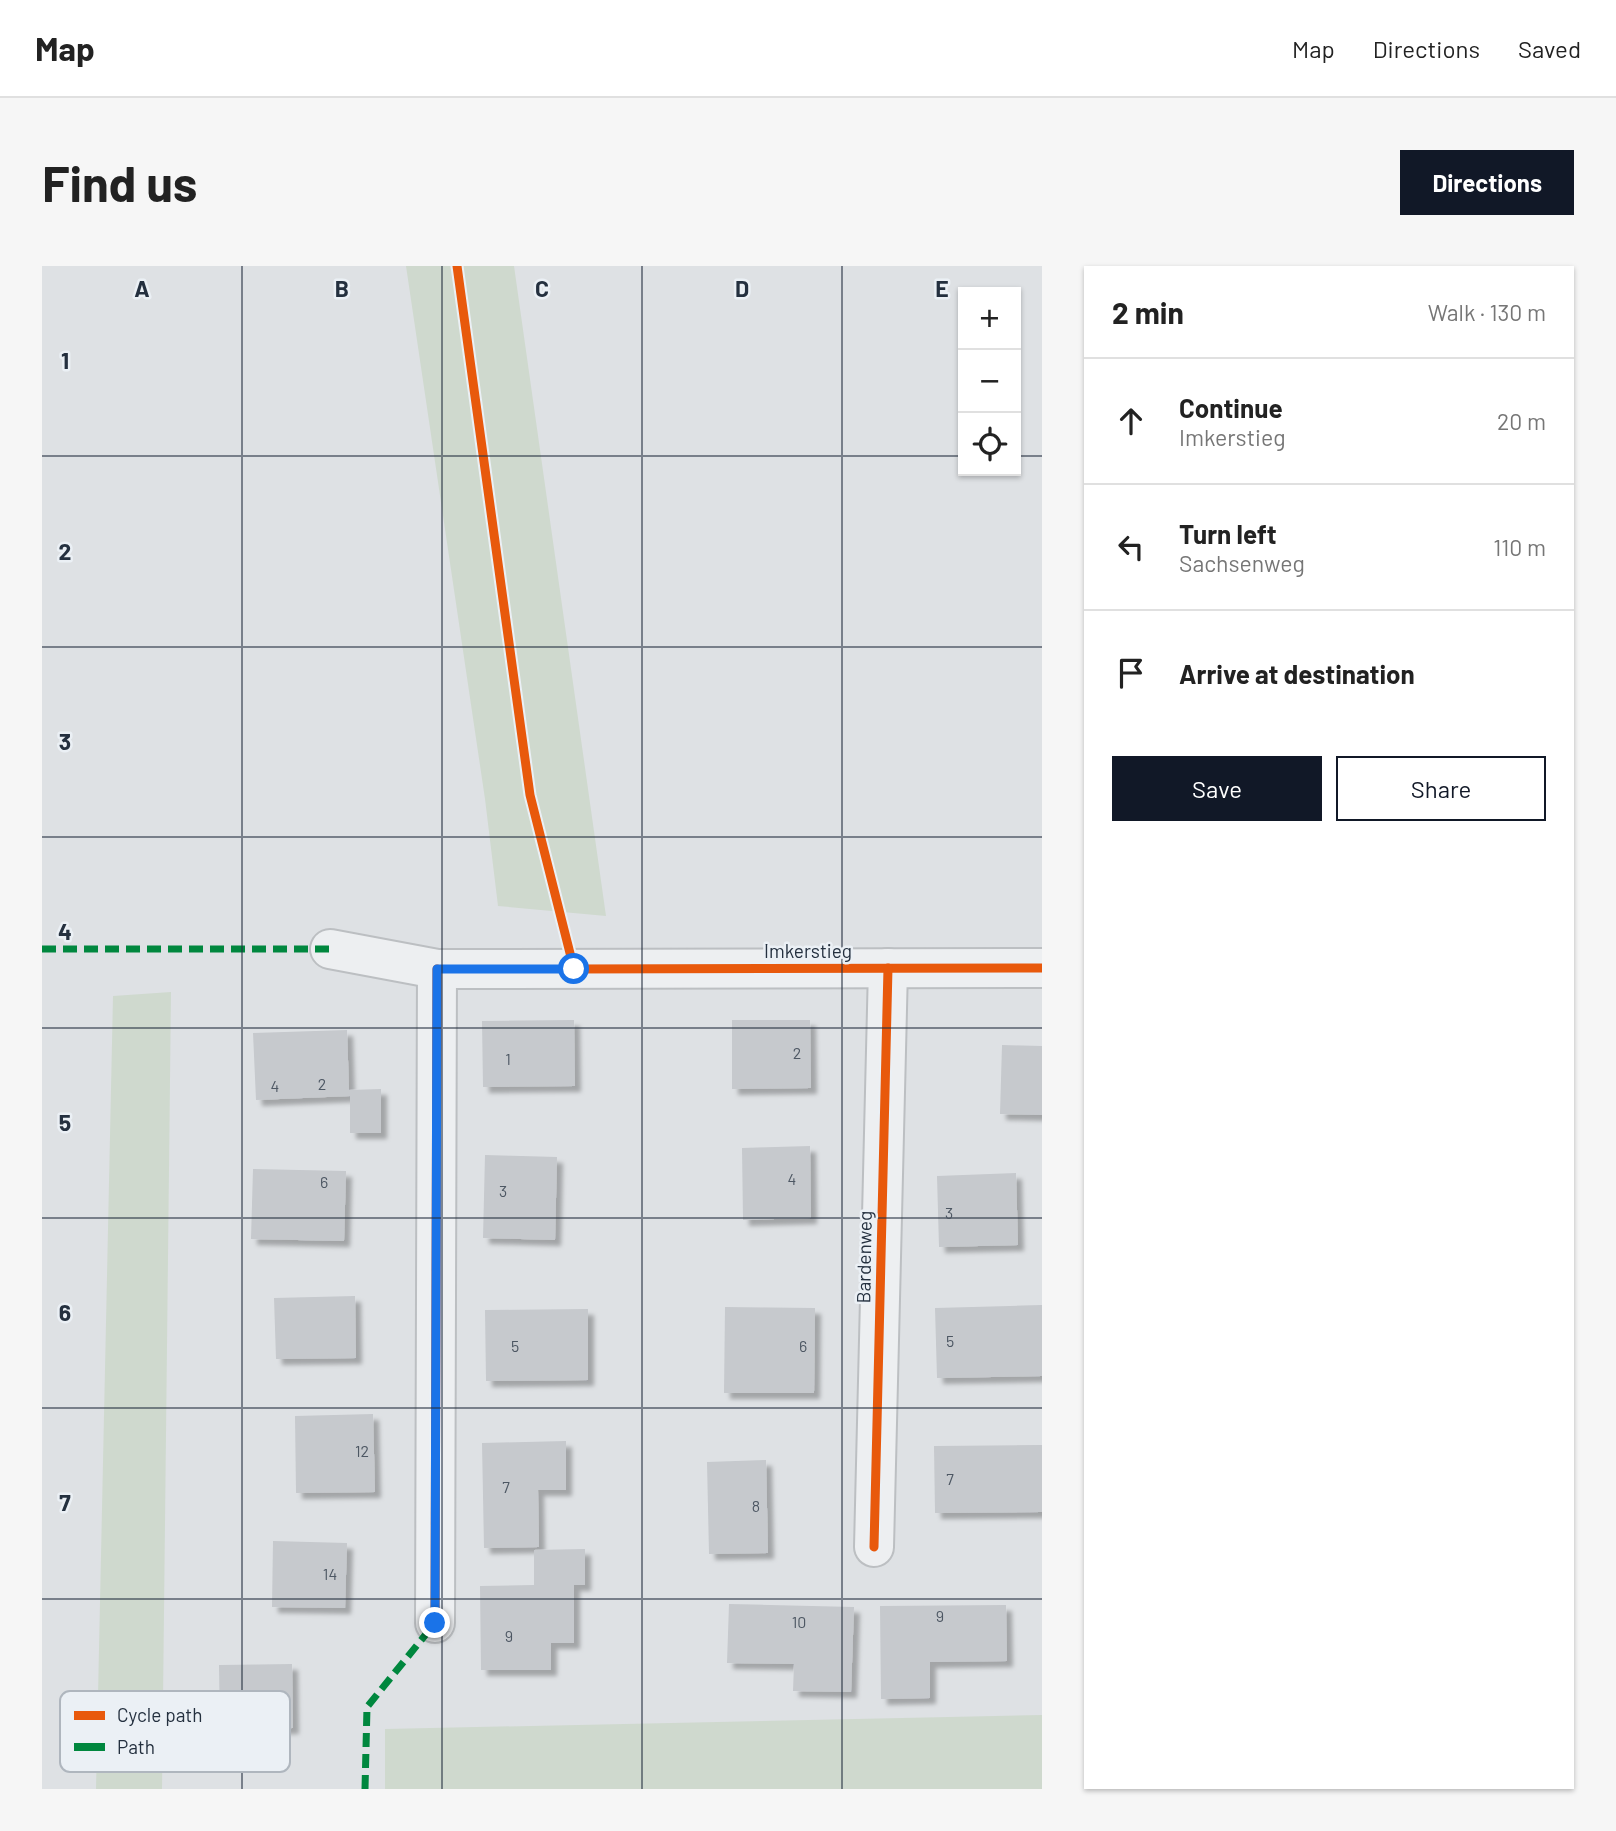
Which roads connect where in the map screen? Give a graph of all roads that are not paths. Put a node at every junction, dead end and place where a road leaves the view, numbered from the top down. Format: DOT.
graph roads {
  1 [pos="330,949"];
  2 [pos="888,968"];
  3 [pos="1042,968"];
  4 [pos="437,969"];
  5 [pos="874,1547"];
  6 [pos="435,1623"];
  1 -- 4 [label="street, Imkerstieg"];
  2 -- 3 [label="street, Imkerstieg"];
  2 -- 4 [label="street, Imkerstieg"];
  2 -- 5 [label="street, Bardenweg"];
  4 -- 6 [label="street"];
}
